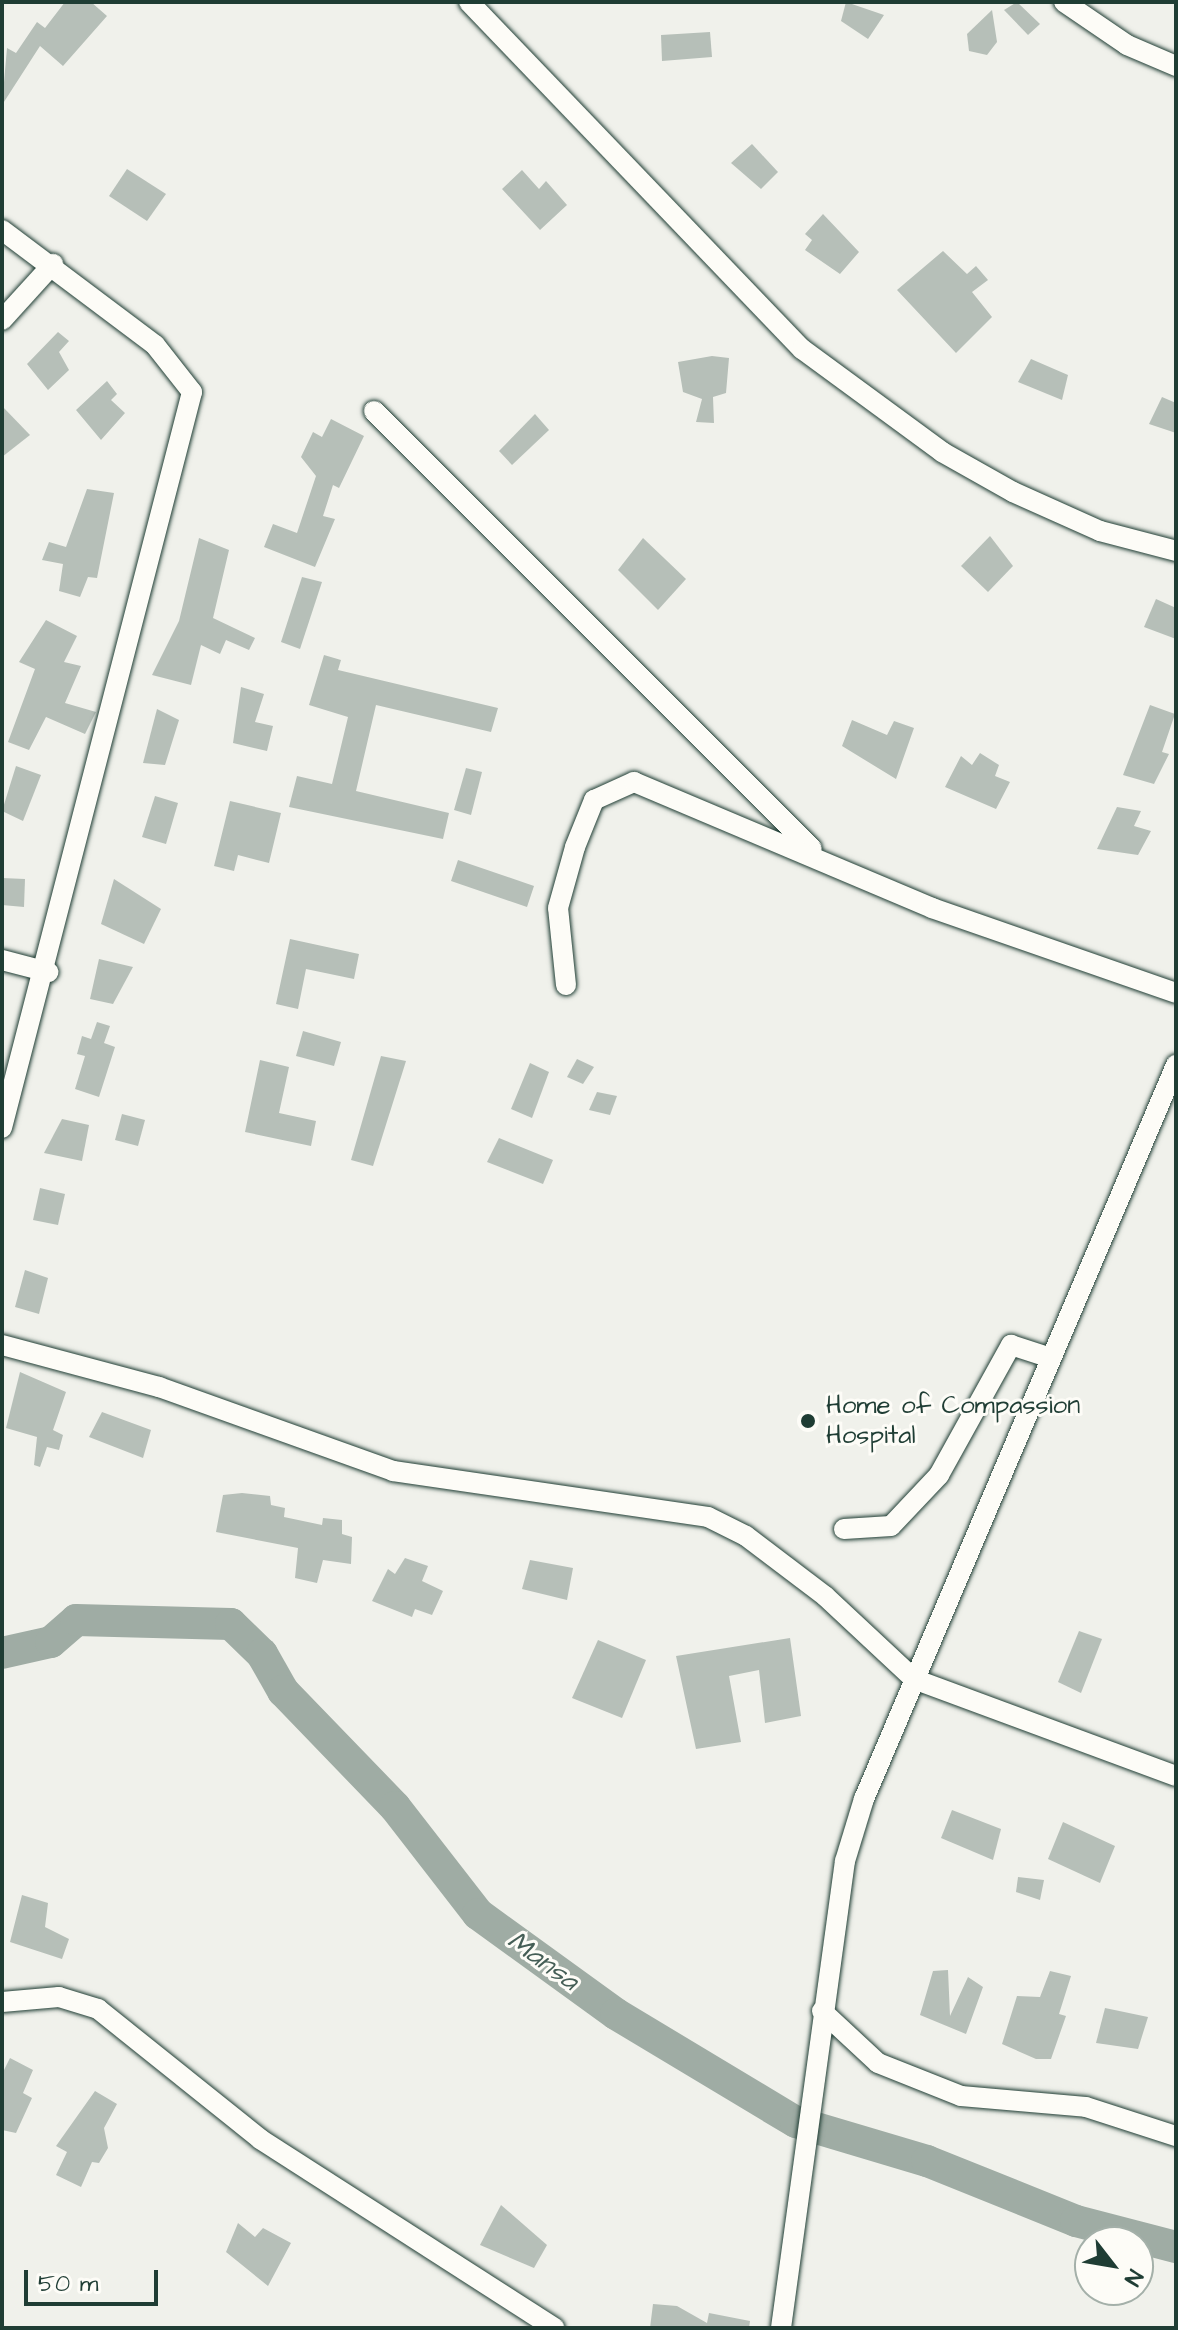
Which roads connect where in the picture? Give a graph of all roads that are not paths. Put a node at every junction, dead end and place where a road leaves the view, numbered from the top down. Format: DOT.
graph roads {
  1 [pos="469,2"];
  2 [pos="1064,2"];
  3 [pos="1176,66"];
  4 [pos="2,230"];
  5 [pos="53,264"];
  6 [pos="2,320"];
  7 [pos="374,411"];
  8 [pos="1176,551"];
  9 [pos="820,858"];
  10 [pos="2,960"];
  11 [pos="48,972"];
  12 [pos="566,985"];
  13 [pos="1176,993"];
  14 [pos="1176,1065"];
  15 [pos="2,1128"];
  16 [pos="2,1345"];
  17 [pos="1051,1358"];
  18 [pos="844,1529"];
  19 [pos="914,1679"];
  20 [pos="1176,1776"];
  21 [pos="2,2002"];
  22 [pos="822,2011"];
  23 [pos="1176,2136"];
  24 [pos="554,2328"];
  25 [pos="781,2328"];
  1 -- 8 [label="street"];
  2 -- 3 [label="street"];
  4 -- 5 [label="street"];
  5 -- 6 [label="street"];
  5 -- 11 [label="street"];
  7 -- 9 [label="street"];
  9 -- 12 [label="street"];
  9 -- 13 [label="street"];
  10 -- 11 [label="street"];
  11 -- 15 [label="street"];
  14 -- 17 [label="street"];
  16 -- 19 [label="street"];
  17 -- 18 [label="street"];
  17 -- 19 [label="street"];
  19 -- 20 [label="street"];
  19 -- 22 [label="street"];
  21 -- 24 [label="street"];
  22 -- 23 [label="street"];
  22 -- 25 [label="street"];
}
